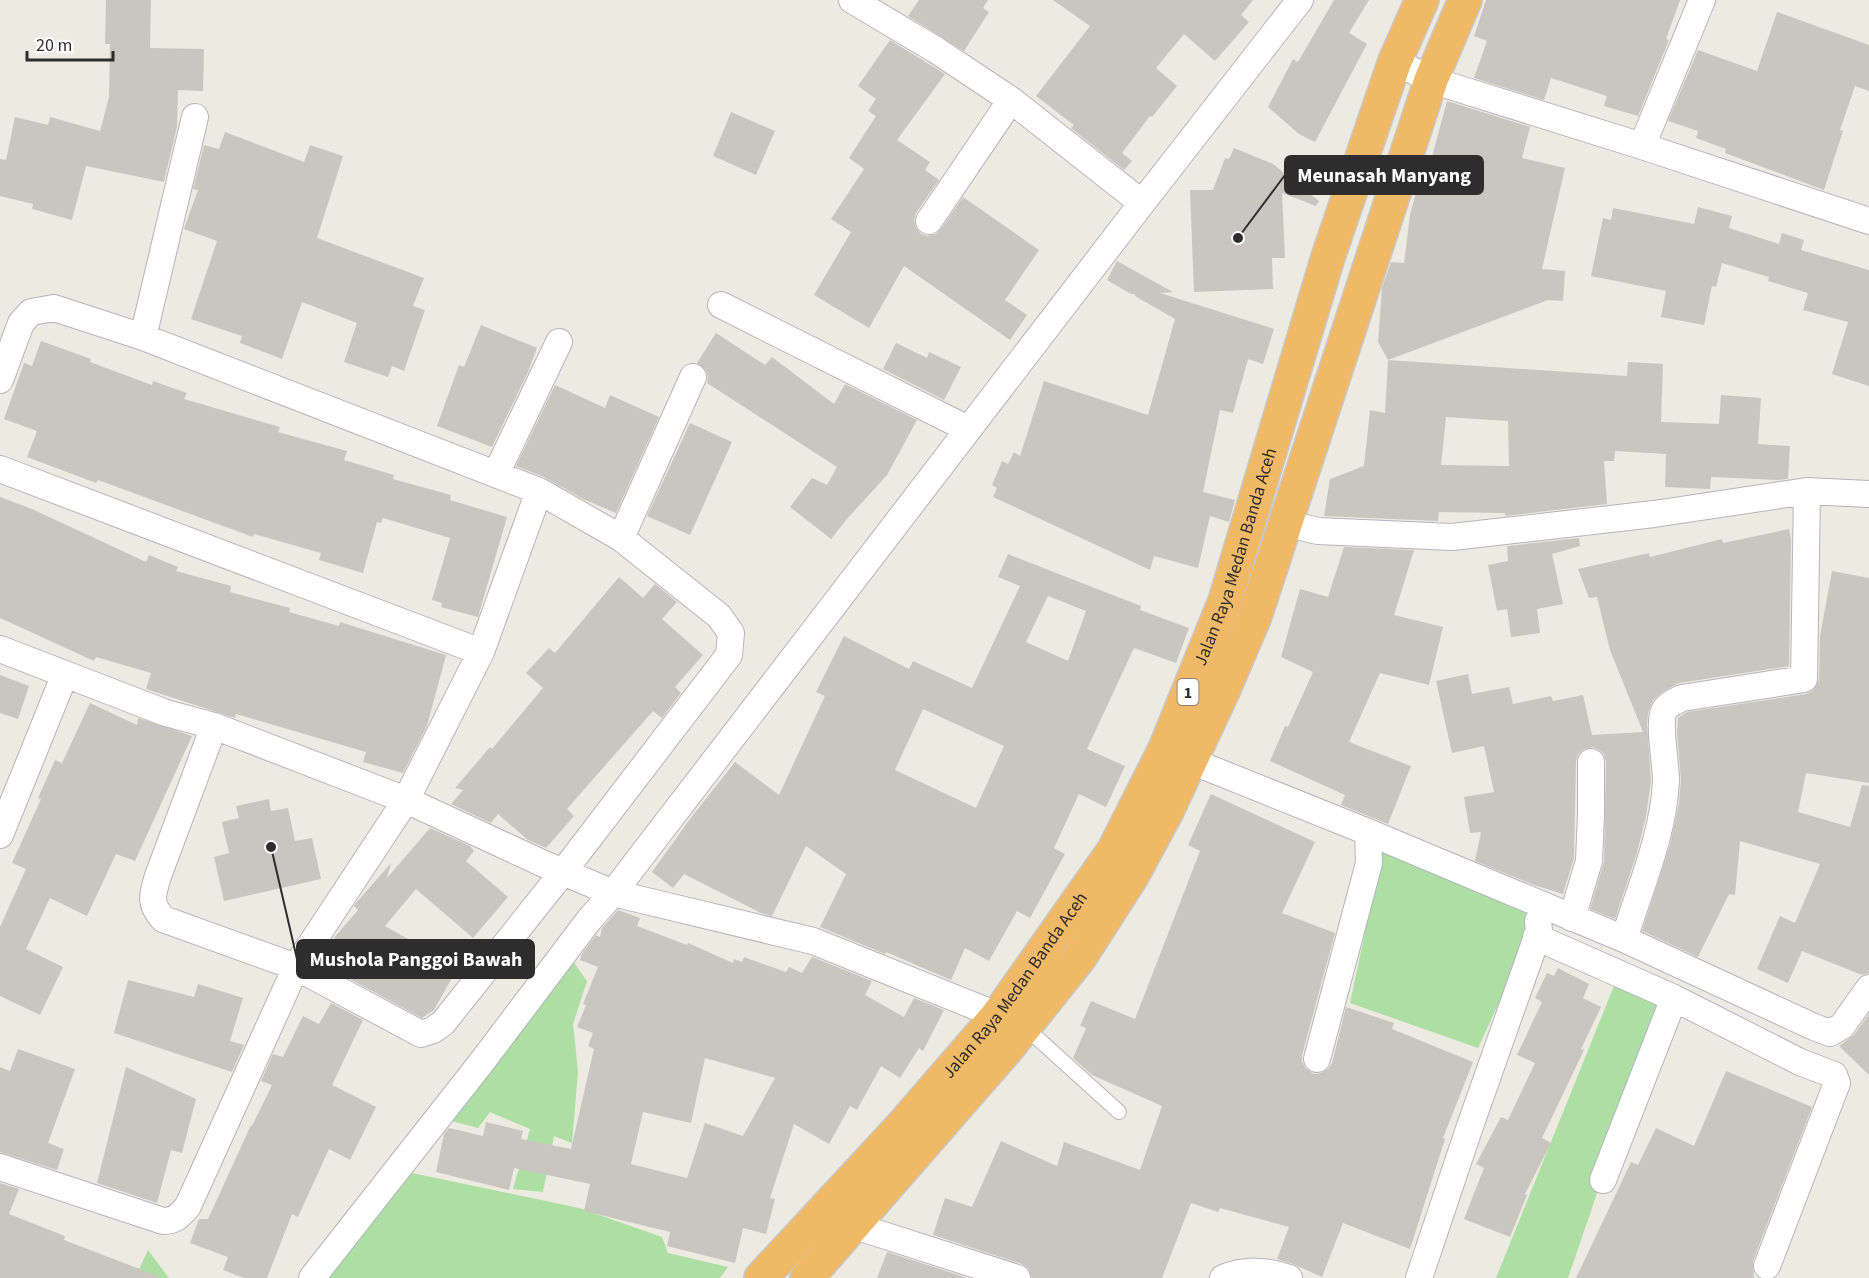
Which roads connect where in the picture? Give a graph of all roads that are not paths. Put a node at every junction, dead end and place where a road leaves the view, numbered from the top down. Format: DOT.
graph roads {
  1 [pos="852,0"];
  2 [pos="1300,0"];
  3 [pos="1422,0"];
  4 [pos="1466,0"];
  5 [pos="1702,0"];
  6 [pos="1395,61"];
  7 [pos="1431,80"];
  8 [pos="1011,100"];
  9 [pos="195,117"];
  10 [pos="1642,146"];
  11 [pos="1142,203"];
  12 [pos="929,221"];
  13 [pos="1869,221"];
  14 [pos="1317,297"];
  15 [pos="721,304"];
  16 [pos="1356,305"];
  17 [pos="142,337"];
  18 [pos="559,342"];
  19 [pos="693,377"];
  20 [pos="0,380"];
  21 [pos="968,429"];
  22 [pos="0,469"];
  23 [pos="496,474"];
  24 [pos="539,491"];
  25 [pos="1807,491"];
  26 [pos="1869,494"];
  27 [pos="1285,523"];
  28 [pos="621,538"];
  29 [pos="1225,601"];
  30 [pos="1255,616"];
  31 [pos="0,648"];
  32 [pos="481,652"];
  33 [pos="65,674"];
  34 [pos="214,726"];
  35 [pos="1191,761"];
  36 [pos="1591,762"];
  37 [pos="406,800"];
  38 [pos="0,835"];
  39 [pos="1369,848"];
  40 [pos="563,872"];
  41 [pos="613,894"];
  42 [pos="1572,918"];
  43 [pos="1537,922"];
  44 [pos="1624,939"];
  45 [pos="296,967"];
  46 [pos="1869,988"];
  47 [pos="1674,998"];
  48 [pos="1011,1021"];
  49 [pos="1807,1047"];
  50 [pos="1317,1059"];
  51 [pos="1119,1112"];
  52 [pos="0,1167"];
  53 [pos="1603,1180"];
  54 [pos="852,1225"];
  55 [pos="1767,1266"];
  56 [pos="312,1278"];
  57 [pos="761,1278"];
  58 [pos="807,1278"];
  59 [pos="1017,1278"];
  60 [pos="1223,1278"];
  61 [pos="1289,1278"];
  62 [pos="1419,1278"];
  1 -- 8 [label="street"];
  2 -- 11 [label="street"];
  3 -- 6 [label="highway, Jalan Raya Medan Banda Aceh / 1"];
  4 -- 7 [label="highway, Jalan Raya Medan Banda Aceh / 1"];
  5 -- 10 [label="street"];
  6 -- 7 [label="street"];
  6 -- 14 [label="highway, Jalan Raya Medan Banda Aceh / 1"];
  7 -- 10 [label="street"];
  7 -- 16 [label="highway, Jalan Raya Medan Banda Aceh / 1"];
  8 -- 11 [label="street"];
  8 -- 12 [label="street"];
  9 -- 17 [label="street"];
  10 -- 13 [label="street"];
  11 -- 21 [label="street"];
  14 -- 16 [label="highway"];
  14 -- 29 [label="highway, Jalan Raya Medan Banda Aceh / 1"];
  15 -- 21 [label="street"];
  16 -- 27 [label="highway, Jalan Raya Medan Banda Aceh / 1"];
  17 -- 20 [label="street"];
  17 -- 23 [label="street"];
  18 -- 23 [label="street"];
  19 -- 28 [label="street"];
  21 -- 41 [label="street"];
  22 -- 32 [label="street"];
  23 -- 24 [label="street"];
  24 -- 28 [label="street"];
  24 -- 32 [label="street"];
  25 -- 26 [label="street"];
  25 -- 27 [label="street"];
  25 -- 44 [label="street"];
  27 -- 30 [label="highway, Jalan Raya Medan Banda Aceh / 1"];
  28 -- 40 [label="street"];
  29 -- 30 [label="highway"];
  29 -- 48 [label="highway, Jalan Raya Medan Banda Aceh / 1"];
  30 -- 35 [label="highway, Jalan Raya Medan Banda Aceh / 1"];
  31 -- 33 [label="street"];
  32 -- 37 [label="street"];
  33 -- 34 [label="street"];
  33 -- 38 [label="street"];
  34 -- 37 [label="street"];
  34 -- 45 [label="street"];
  35 -- 39 [label="street"];
  35 -- 48 [label="highway, Jalan Raya Medan Banda Aceh / 1"];
  36 -- 42 [label="street"];
  37 -- 40 [label="street"];
  37 -- 45 [label="street"];
  39 -- 43 [label="street"];
  39 -- 50 [label="street"];
  40 -- 41 [label="street"];
  40 -- 45 [label="street"];
  41 -- 48 [label="street"];
  41 -- 56 [label="street"];
  42 -- 43 [label="street"];
  42 -- 44 [label="street"];
  43 -- 47 [label="street"];
  43 -- 62 [label="street"];
  44 -- 49 [label="street"];
  45 -- 52 [label="street"];
  46 -- 49 [label="street"];
  47 -- 49 [label="street"];
  47 -- 53 [label="street"];
  48 -- 51 [label="lane"];
  48 -- 54 [label="highway, Jalan Raya Medan Banda Aceh / 1"];
  48 -- 57 [label="highway, Jalan Raya Medan Banda Aceh / 1"];
  49 -- 55 [label="street"];
  54 -- 58 [label="highway, Jalan Raya Medan Banda Aceh / 1"];
  54 -- 59 [label="street"];
  60 -- 61 [label="street"];
}
